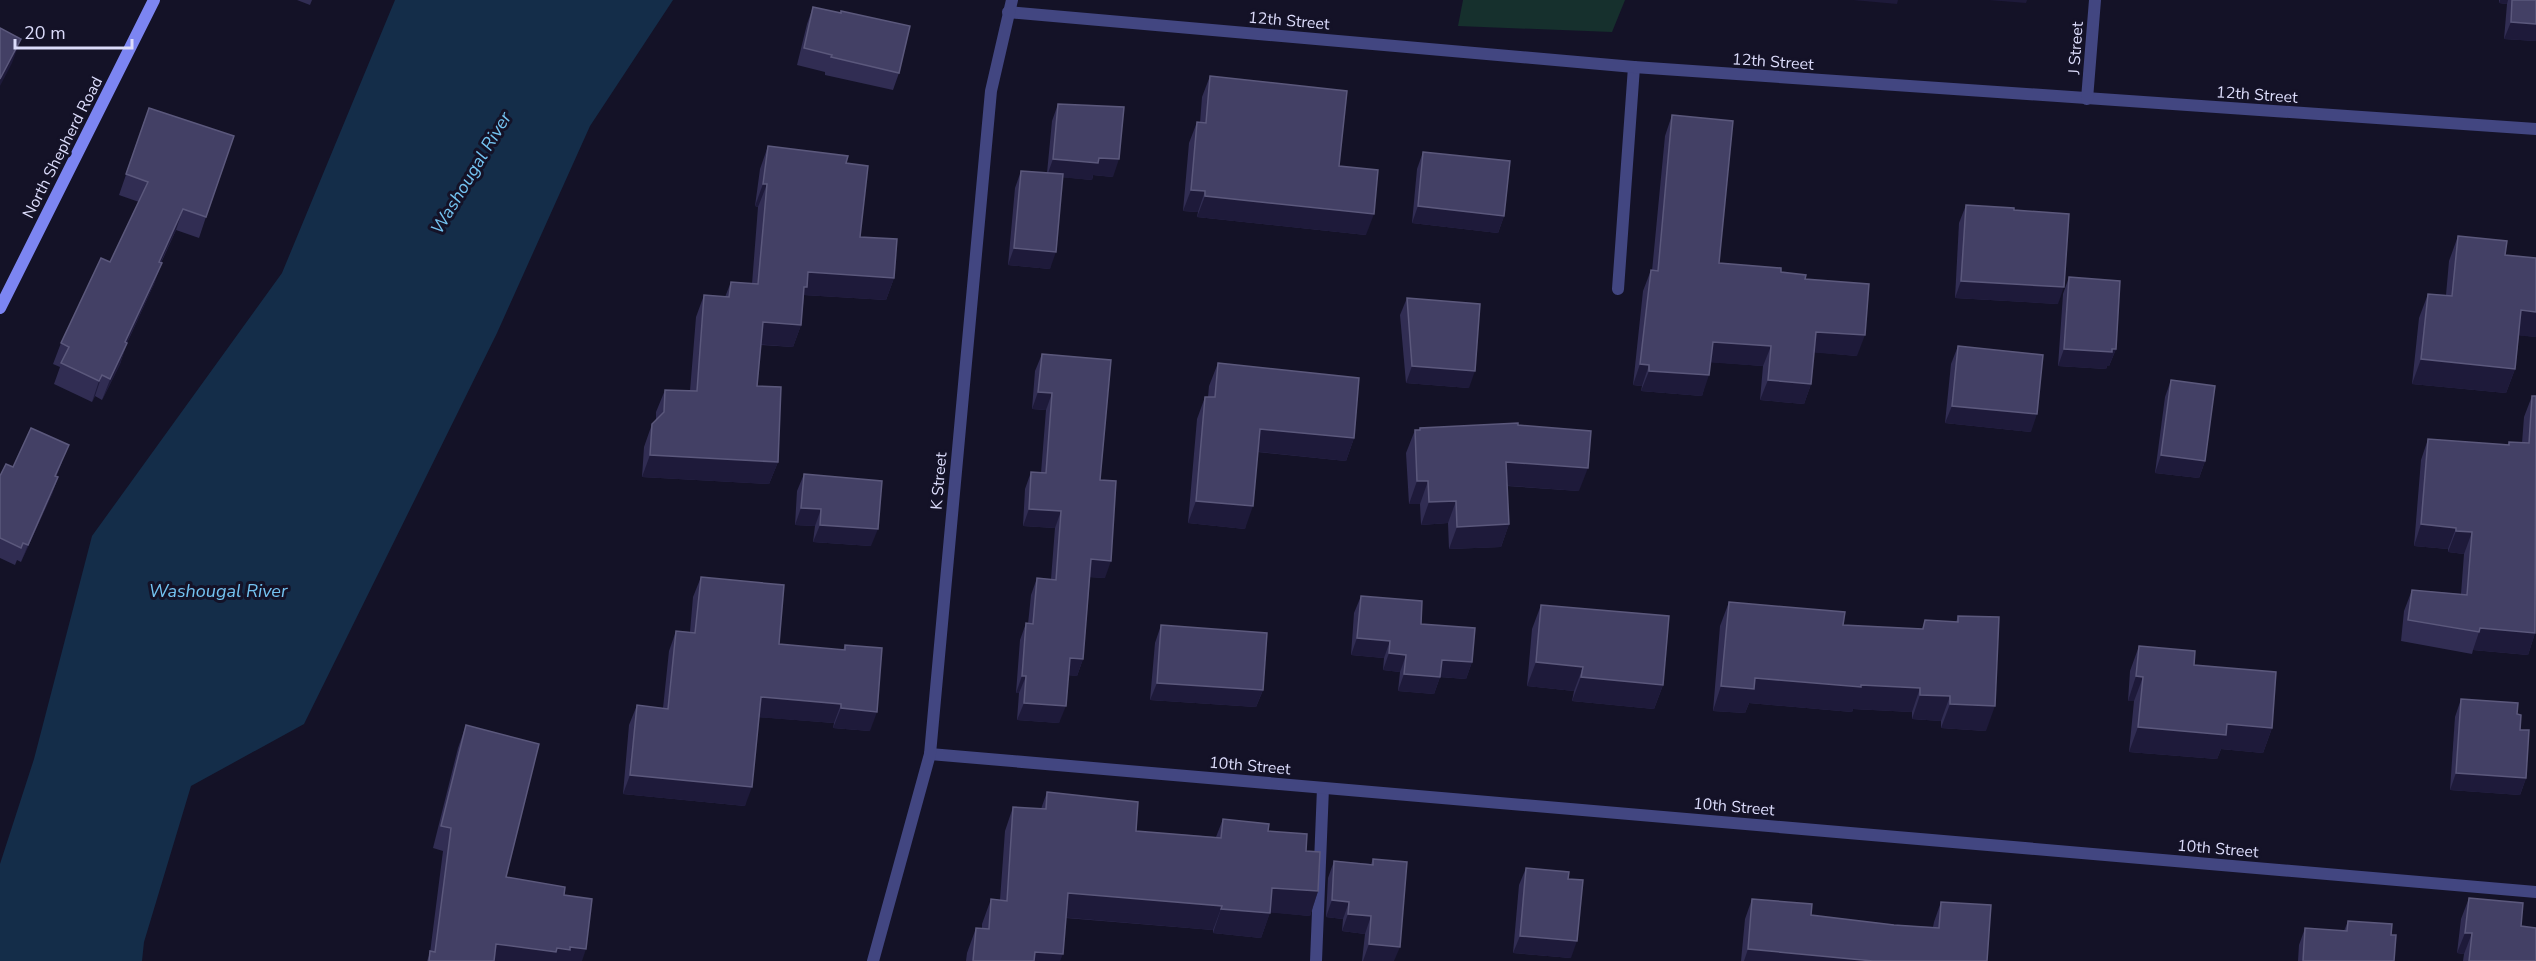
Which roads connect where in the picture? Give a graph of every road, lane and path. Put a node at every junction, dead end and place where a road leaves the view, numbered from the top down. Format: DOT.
graph roads {
  1 [pos="154,0"];
  2 [pos="2095,0"];
  3 [pos="1010,6"];
  4 [pos="1634,67"];
  5 [pos="2087,99"];
  6 [pos="2536,129"];
  7 [pos="1618,289"];
  8 [pos="0,308"];
  9 [pos="930,754"];
  10 [pos="1323,788"];
  11 [pos="2536,892"];
  12 [pos="873,961"];
  13 [pos="1316,961"];
  1 -- 8 [label="street, North Shepherd Road"];
  2 -- 5 [label="street, J Street"];
  3 -- 4 [label="street, 12th Street"];
  3 -- 9 [label="street, K Street"];
  4 -- 5 [label="street, 12th Street"];
  4 -- 7 [label="street"];
  5 -- 6 [label="street, 12th Street"];
  9 -- 10 [label="street, 10th Street"];
  9 -- 12 [label="street, K Street"];
  10 -- 11 [label="street, 10th Street"];
  10 -- 13 [label="street"];
}
